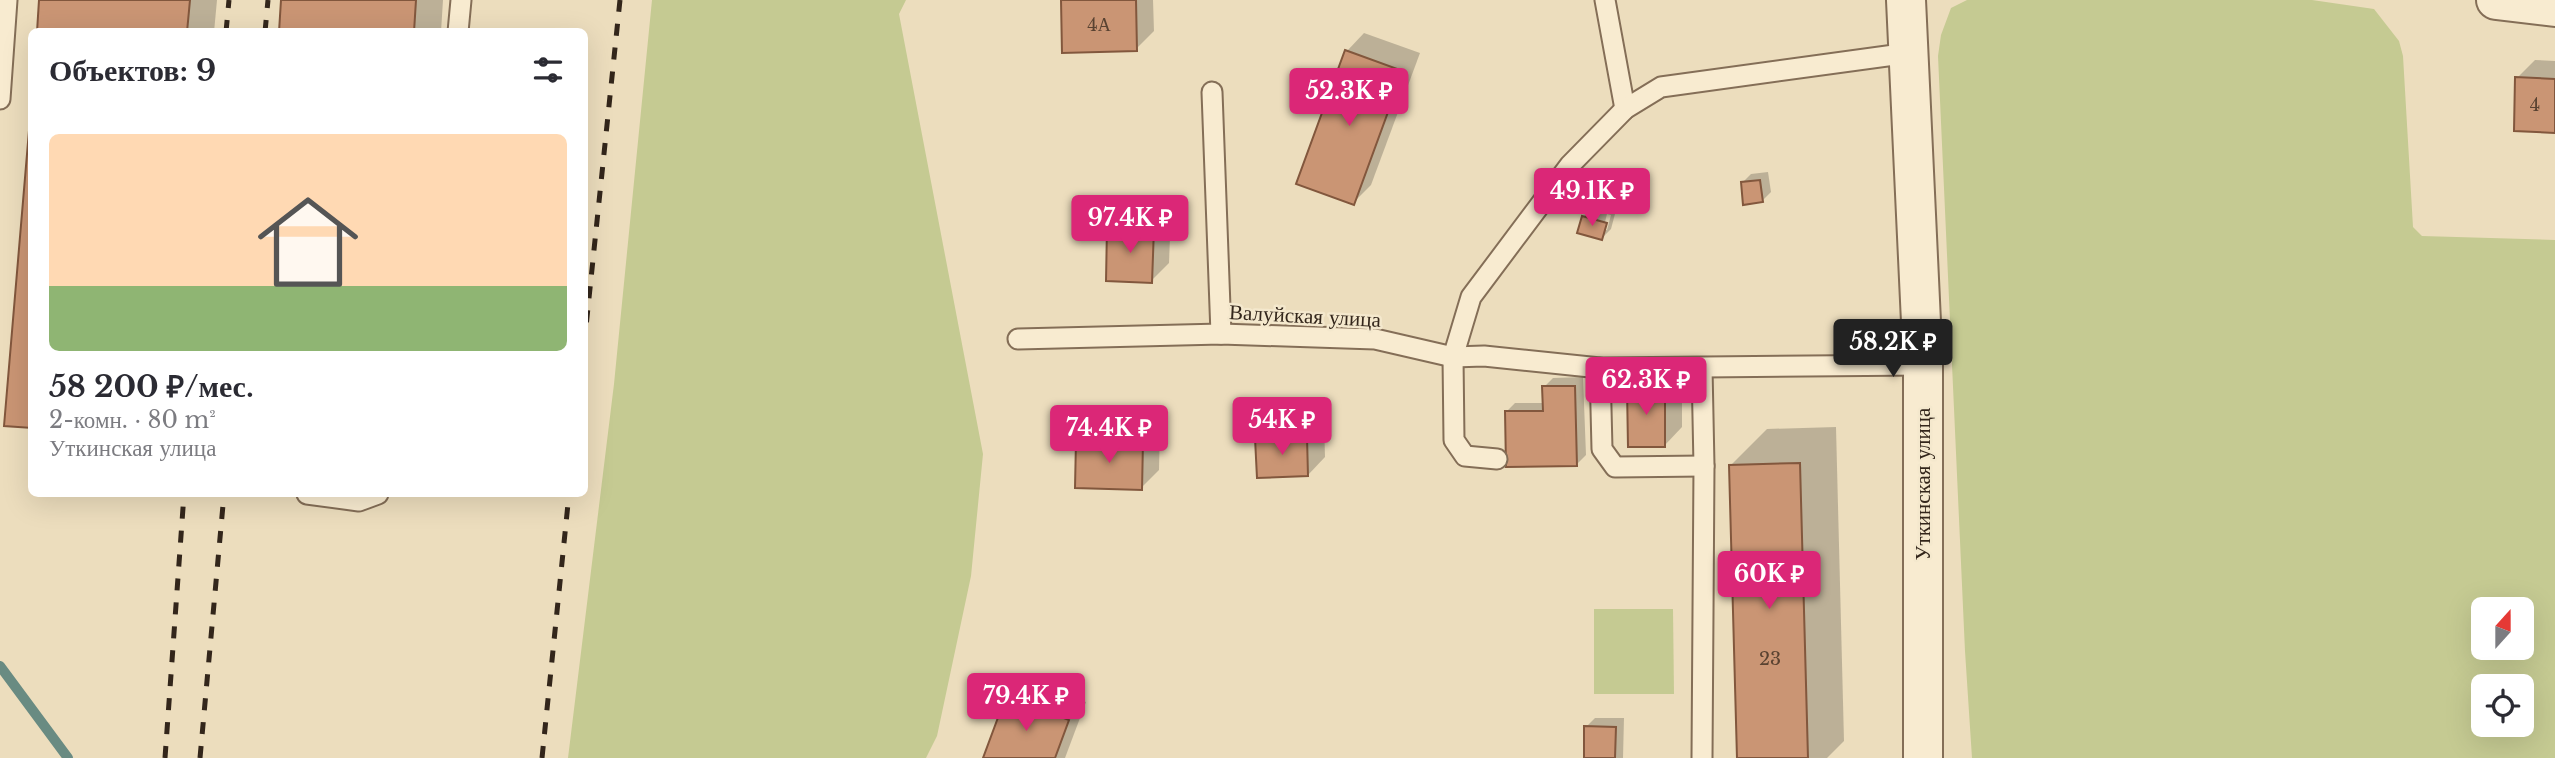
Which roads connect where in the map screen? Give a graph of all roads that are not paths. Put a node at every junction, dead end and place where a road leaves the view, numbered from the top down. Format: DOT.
graph roads {
  1 [pos="7,0"];
  2 [pos="461,0"];
  3 [pos="1605,0"];
  4 [pos="1906,0"];
  5 [pos="2496,0"];
  6 [pos="2555,8"];
  7 [pos="458,28"];
  8 [pos="1909,53"];
  9 [pos="1212,92"];
  10 [pos="0,99"];
  11 [pos="1625,108"];
  12 [pos="1221,334"];
  13 [pos="1018,339"];
  14 [pos="1453,357"];
  15 [pos="1923,365"];
  16 [pos="1600,368"];
  17 [pos="1702,368"];
  18 [pos="1496,459"];
  19 [pos="1704,466"];
  20 [pos="329,497"];
  21 [pos="370,497"];
  22 [pos="1702,758"];
  23 [pos="1923,758"];
  1 -- 10 [label="lane"];
  2 -- 7 [label="lane"];
  3 -- 11 [label="lane"];
  4 -- 8 [label="street, Уткинская улица"];
  5 -- 6 [label="street"];
  8 -- 11 [label="lane"];
  8 -- 15 [label="street, Уткинская улица"];
  9 -- 12 [label="lane"];
  11 -- 14 [label="lane"];
  12 -- 13 [label="lane, Валуйская улица"];
  12 -- 14 [label="lane, Валуйская улица"];
  14 -- 16 [label="lane, Валуйская улица"];
  14 -- 18 [label="lane"];
  15 -- 17 [label="lane, Валуйская улица"];
  15 -- 23 [label="street, Уткинская улица"];
  16 -- 17 [label="lane, Валуйская улица"];
  16 -- 19 [label="lane"];
  17 -- 19 [label="lane"];
  19 -- 22 [label="lane"];
  20 -- 21 [label="lane"];
}
